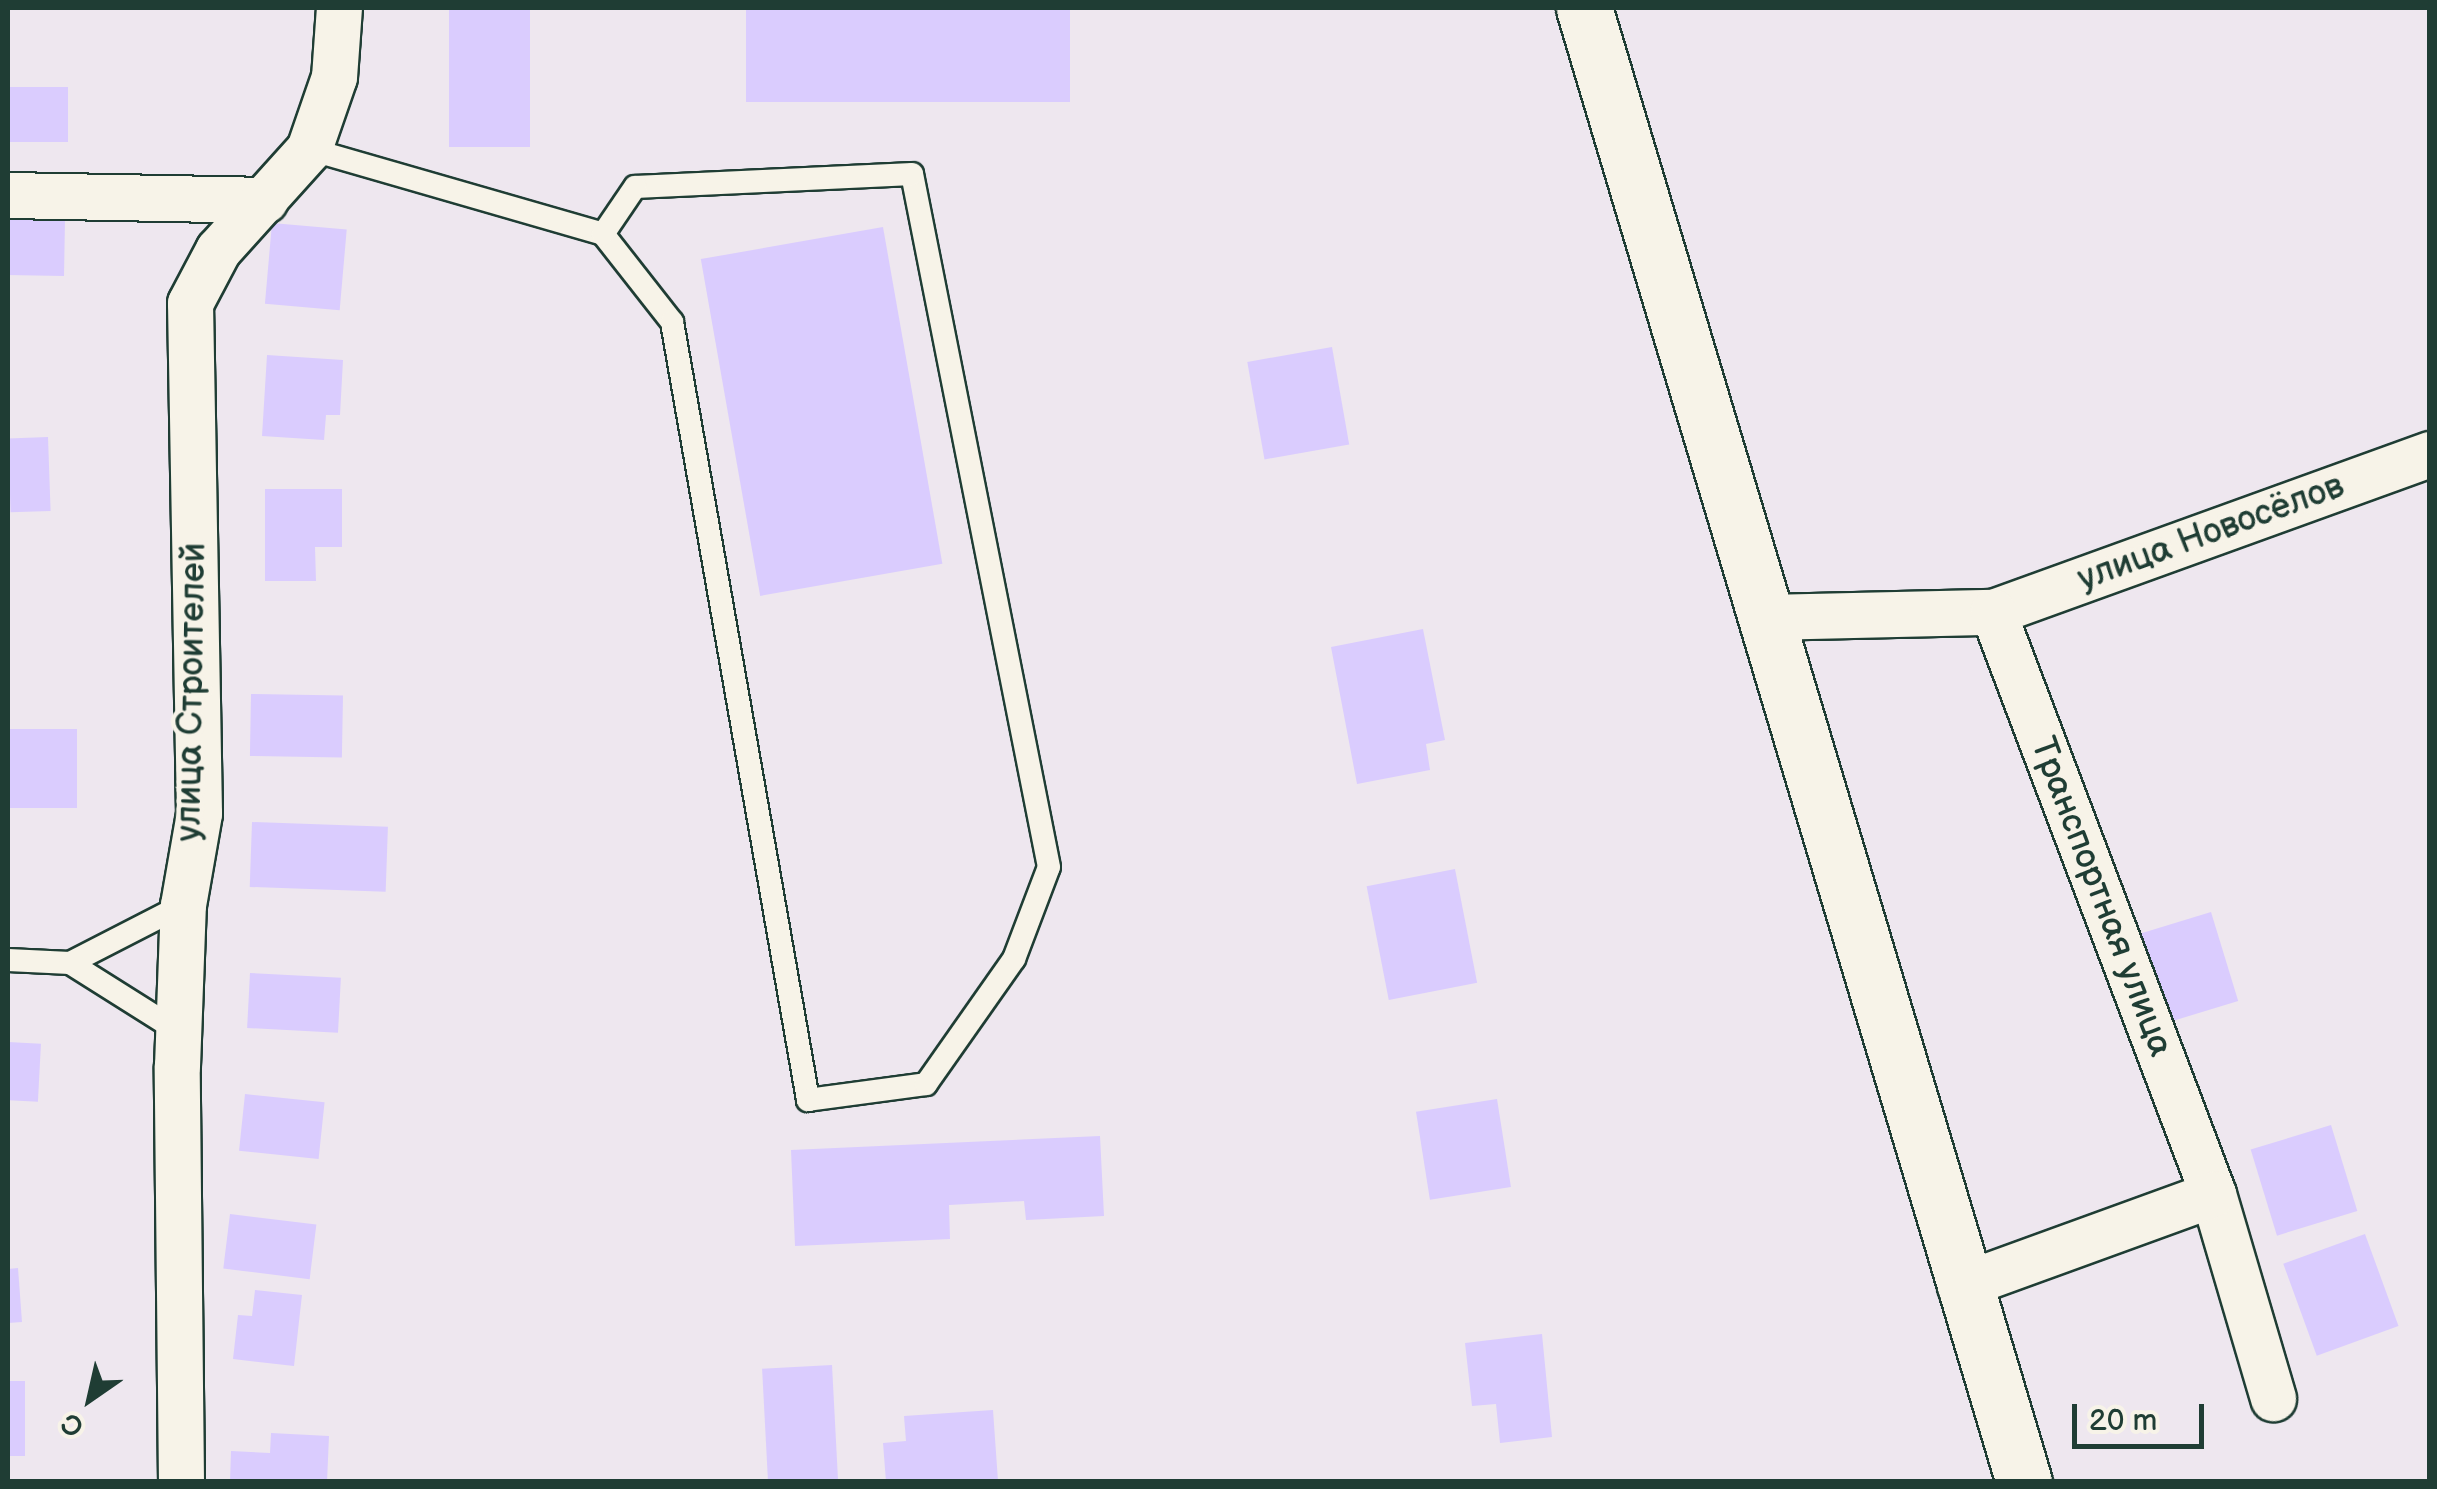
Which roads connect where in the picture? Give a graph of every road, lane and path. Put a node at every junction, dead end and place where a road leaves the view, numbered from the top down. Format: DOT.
graph roads {
  1 [pos="339,8"];
  2 [pos="1584,8"];
  3 [pos="308,149"];
  4 [pos="8,195"];
  5 [pos="265,200"];
  6 [pos="603,234"];
  7 [pos="2430,454"];
  8 [pos="1993,612"];
  9 [pos="1767,617"];
  10 [pos="183,906"];
  11 [pos="8,960"];
  12 [pos="70,963"];
  13 [pos="178,1030"];
  14 [pos="2213,1194"];
  15 [pos="1960,1286"];
  16 [pos="2273,1398"];
  17 [pos="181,1482"];
  18 [pos="2024,1482"];
  1 -- 3 [label="street, улица Строителей"];
  2 -- 9 [label="street"];
  3 -- 5 [label="street, улица Строителей"];
  3 -- 6 [label="lane"];
  4 -- 5 [label="street"];
  5 -- 10 [label="street, улица Строителей"];
  6 -- 6 [label="lane"];
  7 -- 8 [label="street, улица Новосёлов"];
  8 -- 9 [label="street"];
  8 -- 14 [label="street, Транспортная улица"];
  9 -- 15 [label="street"];
  10 -- 12 [label="lane"];
  10 -- 13 [label="street, улица Строителей"];
  11 -- 12 [label="lane"];
  12 -- 13 [label="lane"];
  13 -- 17 [label="street, улица Строителей"];
  14 -- 15 [label="street"];
  14 -- 16 [label="street, Транспортная улица"];
  15 -- 18 [label="street"];
}
